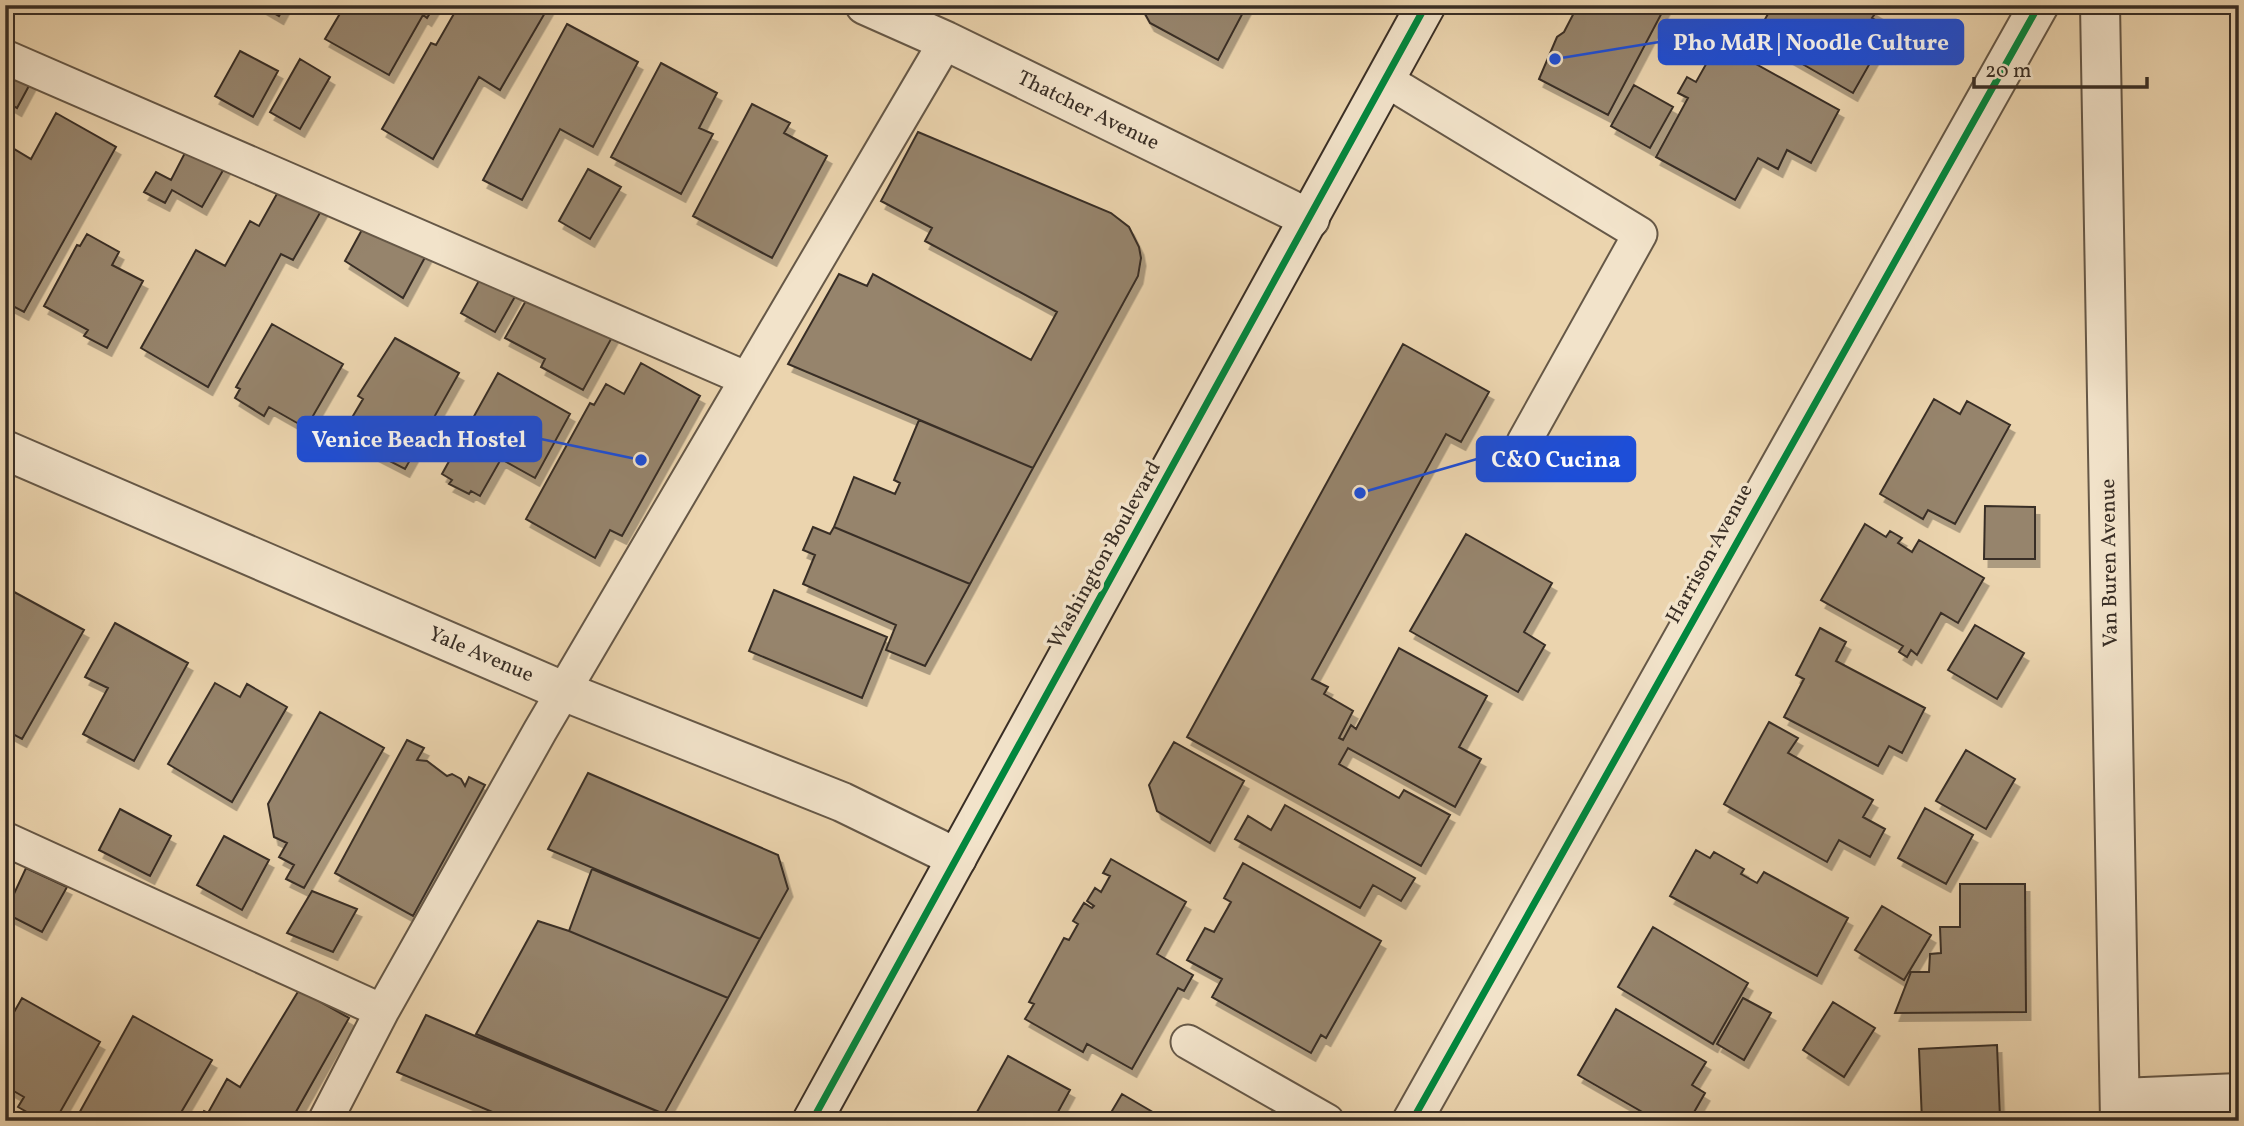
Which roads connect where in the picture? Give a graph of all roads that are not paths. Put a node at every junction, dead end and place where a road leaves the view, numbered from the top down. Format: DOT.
graph roads {
  1 [pos="865,5"];
  2 [pos="1426,5"];
  3 [pos="2039,5"];
  4 [pos="2100,5"];
  5 [pos="946,41"];
  6 [pos="5,57"];
  7 [pos="1386,80"];
  8 [pos="1310,219"];
  9 [pos="747,379"];
  10 [pos="1524,442"];
  11 [pos="5,450"];
  12 [pos="563,691"];
  13 [pos="5,839"];
  14 [pos="957,858"];
  15 [pos="382,1010"];
  16 [pos="1188,1042"];
  17 [pos="2239,1093"];
  18 [pos="2120,1109"];
  19 [pos="325,1121"];
  20 [pos="812,1121"];
  21 [pos="1327,1121"];
  22 [pos="1412,1121"];
  1 -- 5 [label="street, Thatcher Avenue"];
  2 -- 7 [label="street, Washington Boulevard"];
  3 -- 22 [label="street, Harrison Avenue"];
  4 -- 18 [label="street, Van Buren Avenue"];
  5 -- 8 [label="street, Thatcher Avenue"];
  5 -- 9 [label="lane"];
  6 -- 9 [label="lane"];
  7 -- 8 [label="street, Washington Boulevard"];
  7 -- 10 [label="lane"];
  8 -- 14 [label="street, Washington Boulevard"];
  9 -- 12 [label="lane"];
  11 -- 12 [label="street, Yale Avenue"];
  12 -- 14 [label="street, Yale Avenue"];
  12 -- 15 [label="lane"];
  13 -- 15 [label="lane"];
  14 -- 20 [label="street, Washington Boulevard"];
  15 -- 19 [label="lane"];
  16 -- 21 [label="lane"];
  17 -- 18 [label="street"];
}
